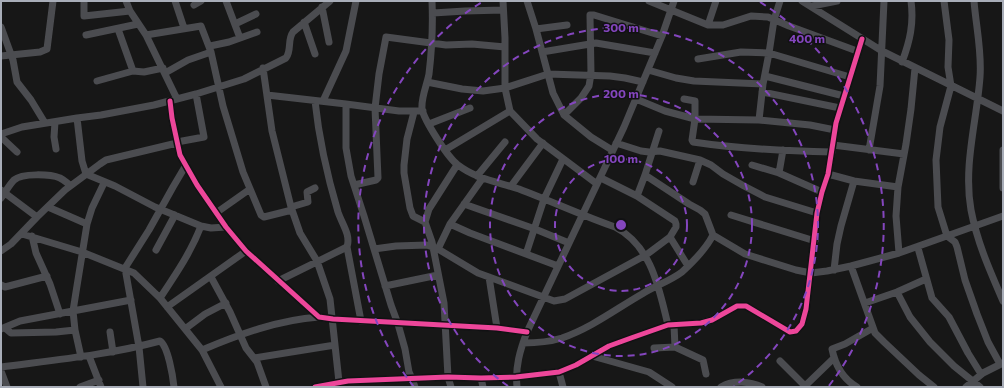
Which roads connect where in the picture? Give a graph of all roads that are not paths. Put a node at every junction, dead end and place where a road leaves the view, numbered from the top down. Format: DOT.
graph roads {
  1 [pos="53,1"];
  2 [pos="84,1"];
  3 [pos="126,1"];
  4 [pos="175,1"];
  5 [pos="201,1"];
  6 [pos="226,1"];
  7 [pos="330,1"];
  8 [pos="356,1"];
  9 [pos="432,1"];
  10 [pos="503,1"];
  11 [pos="528,1"];
  12 [pos="649,1"];
  13 [pos="674,1"];
  14 [pos="716,1"];
  15 [pos="780,1"];
  16 [pos="802,1"];
  17 [pos="837,1"];
  18 [pos="884,1"];
  19 [pos="911,1"];
  20 [pos="944,1"];
  21 [pos="974,1"];
  22 [pos="194,5"];
  23 [pos="812,6"];
  24 [pos="322,7"];
  25 [pos="504,10"];
  26 [pos="671,10"];
  27 [pos="130,11"];
  28 [pos="433,13"];
  29 [pos="256,14"];
  30 [pos="774,20"];
  31 [pos="304,22"];
  32 [pos="138,24"];
  33 [pos="235,24"];
  34 [pos="567,25"];
  35 [pos="708,25"];
  36 [pos="1,26"];
  37 [pos="184,28"];
  38 [pos="536,28"];
  39 [pos="118,29"];
  40 [pos="257,32"];
  41 [pos="86,35"];
  42 [pos="146,35"];
  43 [pos="662,36"];
  44 [pos="240,38"];
  45 [pos="862,39"];
  46 [pos="329,42"];
  47 [pos="432,43"];
  48 [pos="590,44"];
  49 [pos="505,48"];
  50 [pos="210,49"];
  51 [pos="857,51"];
  52 [pos="882,51"];
  53 [pos="542,52"];
  54 [pos="655,53"];
  55 [pos="769,53"];
  56 [pos="315,54"];
  57 [pos="10,55"];
  58 [pos="1,56"];
  59 [pos="698,59"];
  60 [pos="902,62"];
  61 [pos="263,68"];
  62 [pos="914,68"];
  63 [pos="648,70"];
  64 [pos="133,71"];
  65 [pos="164,71"];
  66 [pos="548,74"];
  67 [pos="591,74"];
  68 [pos="850,77"];
  69 [pos="764,80"];
  70 [pos="97,81"];
  71 [pos="427,82"];
  72 [pos="642,82"];
  73 [pos="951,86"];
  74 [pos="219,87"];
  75 [pos="505,88"];
  76 [pos="762,92"];
  77 [pos="196,94"];
  78 [pos="267,96"];
  79 [pos="844,96"];
  80 [pos="177,99"];
  81 [pos="636,99"];
  82 [pos="684,99"];
  83 [pos="978,99"];
  84 [pos="170,101"];
  85 [pos="319,101"];
  86 [pos="346,104"];
  87 [pos="375,108"];
  88 [pos="470,108"];
  89 [pos="840,108"];
  90 [pos="38,111"];
  91 [pos="423,111"];
  92 [pos="510,111"];
  93 [pos="1003,111"];
  94 [pos="414,112"];
  95 [pos="564,115"];
  96 [pos="77,118"];
  97 [pos="695,119"];
  98 [pos="759,120"];
  99 [pos="55,122"];
  100 [pos="45,123"];
  101 [pos="429,124"];
  102 [pos="35,125"];
  103 [pos="835,130"];
  104 [pos="659,131"];
  105 [pos="1,134"];
  106 [pos="1,137"];
  107 [pos="177,142"];
  108 [pos="505,142"];
  109 [pos="543,143"];
  110 [pos="614,147"];
  111 [pos="832,148"];
  112 [pos="56,149"];
  113 [pos="445,150"];
  114 [pos="783,150"];
  115 [pos="869,150"];
  116 [pos="1003,150"];
  117 [pos="17,152"];
  118 [pos="651,152"];
  119 [pos="904,154"];
  120 [pos="563,159"];
  121 [pos="700,160"];
  122 [pos="457,165"];
  123 [pos="752,165"];
  124 [pos="186,166"];
  125 [pos="779,173"];
  126 [pos="86,174"];
  127 [pos="828,174"];
  128 [pos="645,175"];
  129 [pos="479,177"];
  130 [pos="599,181"];
  131 [pos="854,181"];
  132 [pos="104,182"];
  133 [pos="693,182"];
  134 [pos="354,185"];
  135 [pos="70,186"];
  136 [pos="511,186"];
  137 [pos="898,187"];
  138 [pos="315,188"];
  139 [pos="1003,188"];
  140 [pos="250,189"];
  141 [pos="822,192"];
  142 [pos="2,194"];
  143 [pos="637,196"];
  144 [pos="544,199"];
  145 [pos="464,204"];
  146 [pos="48,207"];
  147 [pos="292,208"];
  148 [pos="161,209"];
  149 [pos="216,213"];
  150 [pos="817,213"];
  151 [pos="175,215"];
  152 [pos="583,215"];
  153 [pos="731,215"];
  154 [pos="1003,216"];
  155 [pos="37,217"];
  156 [pos="425,222"];
  157 [pos="87,224"];
  158 [pos="450,224"];
  159 [pos="201,226"];
  160 [pos="976,226"];
  161 [pos="226,228"];
  162 [pos="535,229"];
  163 [pos="22,234"];
  164 [pos="713,235"];
  165 [pos="32,236"];
  166 [pos="947,236"];
  167 [pos="670,237"];
  168 [pos="815,241"];
  169 [pos="569,243"];
  170 [pos="347,247"];
  171 [pos="436,248"];
  172 [pos="918,248"];
  173 [pos="374,249"];
  174 [pos="156,250"];
  175 [pos="1,251"];
  176 [pos="246,251"];
  177 [pos="82,252"];
  178 [pos="899,253"];
  179 [pos="526,254"];
  180 [pos="646,255"];
  181 [pos="317,261"];
  182 [pos="558,266"];
  183 [pos="688,266"];
  184 [pos="851,266"];
  185 [pos="125,268"];
  186 [pos="834,270"];
  187 [pos="811,273"];
  188 [pos="438,275"];
  189 [pos="46,276"];
  190 [pos="211,276"];
  191 [pos="489,277"];
  192 [pos="926,279"];
  193 [pos="278,281"];
  194 [pos="1,285"];
  195 [pos="658,285"];
  196 [pos="385,286"];
  197 [pos="897,292"];
  198 [pos="160,298"];
  199 [pos="544,298"];
  200 [pos="131,300"];
  201 [pos="1003,301"];
  202 [pos="226,303"];
  203 [pos="865,303"];
  204 [pos="167,307"];
  205 [pos="74,311"];
  206 [pos="60,314"];
  207 [pos="319,317"];
  208 [pos="333,320"];
  209 [pos="361,321"];
  210 [pos="398,324"];
  211 [pos="671,325"];
  212 [pos="446,326"];
  213 [pos="497,328"];
  214 [pos="873,328"];
  215 [pos="3,329"];
  216 [pos="185,329"];
  217 [pos="75,330"];
  218 [pos="110,332"];
  219 [pos="527,332"];
  220 [pos="240,335"];
  221 [pos="523,343"];
  222 [pos="335,345"];
  223 [pos="139,347"];
  224 [pos="675,347"];
  225 [pos="654,348"];
  226 [pos="202,350"];
  227 [pos="113,352"];
  228 [pos="592,356"];
  229 [pos="85,357"];
  230 [pos="254,358"];
  231 [pos="834,358"];
  232 [pos="780,361"];
  233 [pos="1002,364"];
  234 [pos="1,367"];
  235 [pos="1,371"];
  236 [pos="558,372"];
  237 [pos="706,374"];
  238 [pos="981,374"];
  239 [pos="448,377"];
  240 [pos="516,377"];
  241 [pos="412,378"];
  242 [pos="481,378"];
  243 [pos="972,381"];
  244 [pos="339,382"];
  245 [pos="100,383"];
  246 [pos="365,383"];
  247 [pos="759,386"];
  248 [pos="805,386"];
  249 [pos="7,387"];
  250 [pos="80,387"];
  251 [pos="143,387"];
  252 [pos="174,387"];
  253 [pos="221,387"];
  254 [pos="266,387"];
  255 [pos="315,387"];
  256 [pos="415,387"];
  257 [pos="451,387"];
  258 [pos="482,387"];
  259 [pos="517,387"];
  260 [pos="563,387"];
  261 [pos="672,387"];
  262 [pos="721,387"];
  263 [pos="857,387"];
  264 [pos="934,387"];
  265 [pos="966,387"];
  266 [pos="980,387"];
  1 -- 57 [label="street"];
  2 -- 27 [label="street"];
  3 -- 27 [label="street"];
  4 -- 37 [label="street"];
  5 -- 22 [label="street"];
  6 -- 33 [label="street"];
  7 -- 24 [label="street"];
  8 -- 85 [label="street"];
  9 -- 28 [label="street"];
  10 -- 25 [label="street"];
  11 -- 38 [label="street"];
  12 -- 26 [label="street"];
  13 -- 26 [label="street"];
  14 -- 35 [label="street"];
  15 -- 30 [label="street"];
  16 -- 23 [label="street"];
  17 -- 23 [label="street"];
  18 -- 52 [label="street"];
  19 -- 60 [label="street"];
  20 -- 73 [label="street"];
  21 -- 83 [label="street"];
  23 -- 45 [label="street"];
  24 -- 31 [label="street"];
  24 -- 46 [label="street"];
  25 -- 28 [label="street"];
  25 -- 49 [label="street"];
  26 -- 35 [label="street"];
  26 -- 43 [label="street"];
  27 -- 32 [label="street"];
  28 -- 47 [label="street"];
  29 -- 33 [label="street"];
  30 -- 35 [label="street"];
  30 -- 51 [label="street"];
  30 -- 55 [label="street"];
  31 -- 56 [label="street"];
  31 -- 61 [label="street"];
  32 -- 39 [label="street"];
  32 -- 42 [label="street"];
  33 -- 44 [label="street"];
  34 -- 38 [label="street"];
  36 -- 57 [label="street"];
  37 -- 42 [label="street"];
  37 -- 50 [label="street"];
  38 -- 53 [label="street"];
  39 -- 41 [label="street"];
  39 -- 64 [label="street"];
  40 -- 44 [label="street"];
  42 -- 65 [label="street"];
  43 -- 48 [label="street"];
  43 -- 54 [label="street"];
  44 -- 50 [label="street"];
  45 -- 51 [label="street"];
  45 -- 52 [label="street"];
  47 -- 49 [label="street"];
  47 -- 71 [label="street"];
  47 -- 87 [label="street"];
  48 -- 53 [label="street"];
  48 -- 54 [label="street"];
  48 -- 67 [label="street"];
  49 -- 75 [label="street"];
  50 -- 65 [label="street"];
  50 -- 74 [label="street"];
  51 -- 68 [label="street"];
  52 -- 60 [label="street"];
  52 -- 115 [label="street"];
  53 -- 66 [label="street"];
  54 -- 63 [label="street"];
  55 -- 59 [label="street"];
  55 -- 68 [label="street"];
  55 -- 69 [label="street"];
  57 -- 58 [label="street"];
  57 -- 90 [label="street"];
  60 -- 62 [label="street"];
  61 -- 74 [label="street"];
  61 -- 78 [label="street"];
  62 -- 73 [label="street"];
  62 -- 119 [label="street"];
  63 -- 69 [label="street"];
  63 -- 72 [label="street"];
  64 -- 65 [label="street"];
  64 -- 70 [label="street"];
  65 -- 80 [label="street"];
  66 -- 67 [label="street"];
  66 -- 75 [label="street"];
  66 -- 95 [label="street"];
  67 -- 72 [label="street"];
  67 -- 95 [label="street"];
  68 -- 79 [label="street"];
  69 -- 76 [label="street"];
  69 -- 79 [label="street"];
  71 -- 75 [label="street"];
  71 -- 91 [label="street"];
  72 -- 81 [label="street"];
  73 -- 83 [label="street"];
  73 -- 166 [label="street"];
  74 -- 77 [label="street"];
  74 -- 140 [label="street"];
  75 -- 92 [label="street"];
  76 -- 89 [label="street"];
  76 -- 98 [label="street"];
  77 -- 80 [label="street"];
  77 -- 107 [label="street"];
  78 -- 85 [label="street"];
  78 -- 147 [label="street"];
  79 -- 89 [label="street"];
  80 -- 84 [label="street"];
  81 -- 97 [label="street"];
  81 -- 110 [label="street"];
  82 -- 97 [label="street"];
  83 -- 93 [label="street"];
  83 -- 160 [label="street"];
  84 -- 96 [label="street"];
  84 -- 107 [label="street"];
  85 -- 86 [label="street"];
  85 -- 170 [label="street"];
  86 -- 87 [label="street"];
  86 -- 134 [label="street"];
  87 -- 94 [label="street"];
  87 -- 134 [label="street"];
  88 -- 101 [label="street"];
  89 -- 103 [label="street"];
  90 -- 100 [label="street"];
  90 -- 102 [label="street"];
  91 -- 94 [label="street"];
  91 -- 101 [label="street"];
  92 -- 109 [label="street"];
  92 -- 113 [label="street"];
  94 -- 156 [label="street"];
  95 -- 110 [label="street"];
  96 -- 99 [label="street"];
  96 -- 126 [label="street"];
  97 -- 98 [label="street"];
  97 -- 114 [label="street"];
  98 -- 103 [label="street"];
  99 -- 100 [label="street"];
  99 -- 112 [label="street"];
  100 -- 102 [label="street"];
  101 -- 113 [label="street"];
  102 -- 105 [label="street"];
  103 -- 111 [label="street"];
  104 -- 118 [label="street"];
  106 -- 117 [label="street"];
  107 -- 124 [label="street"];
  107 -- 126 [label="street"];
  108 -- 129 [label="street"];
  109 -- 120 [label="street"];
  109 -- 136 [label="street"];
  110 -- 118 [label="street"];
  110 -- 130 [label="street"];
  111 -- 114 [label="street"];
  111 -- 115 [label="street"];
  111 -- 127 [label="street"];
  113 -- 122 [label="street"];
  114 -- 125 [label="street"];
  115 -- 119 [label="street"];
  116 -- 139 [label="street"];
  118 -- 121 [label="street"];
  118 -- 128 [label="street"];
  119 -- 137 [label="street"];
  120 -- 130 [label="street"];
  120 -- 144 [label="street"];
  121 -- 133 [label="street"];
  121 -- 150 [label="street"];
  122 -- 129 [label="street"];
  122 -- 156 [label="street"];
  123 -- 125 [label="street"];
  124 -- 148 [label="street"];
  124 -- 149 [label="street"];
  125 -- 141 [label="street"];
  126 -- 132 [label="street"];
  126 -- 135 [label="street"];
  127 -- 131 [label="street"];
  127 -- 141 [label="street"];
  128 -- 143 [label="street"];
  128 -- 164 [label="street"];
  129 -- 136 [label="street"];
  129 -- 145 [label="street"];
  130 -- 143 [label="street"];
  130 -- 152 [label="street"];
  131 -- 137 [label="street"];
  131 -- 186 [label="street"];
  132 -- 148 [label="street"];
  132 -- 157 [label="street"];
  134 -- 173 [label="street"];
  135 -- 142 [label="street"];
  135 -- 146 [label="street"];
  136 -- 144 [label="street"];
  137 -- 178 [label="street"];
  138 -- 147 [label="street"];
  140 -- 147 [label="street"];
  140 -- 149 [label="street"];
  141 -- 150 [label="street"];
  142 -- 155 [label="street"];
  143 -- 167 [label="street"];
  144 -- 152 [label="street"];
  144 -- 162 [label="street"];
  145 -- 158 [label="street"];
  145 -- 162 [label="street"];
  146 -- 155 [label="street"];
  146 -- 157 [label="street"];
  147 -- 181 [label="street"];
  148 -- 151 [label="street"];
  148 -- 185 [label="street"];
  149 -- 161 [label="street"];
  150 -- 168 [label="street"];
  151 -- 159 [label="street"];
  151 -- 174 [label="street"];
  152 -- 169 [label="street"];
  152 -- 180 [label="street"];
  153 -- 168 [label="street"];
  154 -- 160 [label="street"];
  155 -- 163 [label="street"];
  156 -- 171 [label="street"];
  157 -- 177 [label="street"];
  158 -- 171 [label="street"];
  158 -- 179 [label="street"];
  159 -- 161 [label="street"];
  159 -- 198 [label="street"];
  160 -- 166 [label="street"];
  160 -- 201 [label="street"];
  161 -- 176 [label="street"];
  162 -- 169 [label="street"];
  162 -- 179 [label="street"];
  163 -- 165 [label="street"];
  163 -- 175 [label="street"];
  164 -- 183 [label="street"];
  164 -- 187 [label="street"];
  165 -- 177 [label="street"];
  165 -- 189 [label="street"];
  166 -- 172 [label="street"];
  166 -- 233 [label="street"];
  167 -- 180 [label="street"];
  167 -- 183 [label="street"];
  168 -- 187 [label="street"];
  169 -- 182 [label="street"];
  170 -- 181 [label="street"];
  170 -- 209 [label="street"];
  171 -- 173 [label="street"];
  171 -- 188 [label="street"];
  171 -- 191 [label="street"];
  172 -- 178 [label="street"];
  172 -- 192 [label="street"];
  173 -- 196 [label="street"];
  176 -- 190 [label="street"];
  176 -- 193 [label="street"];
  177 -- 185 [label="street"];
  177 -- 205 [label="street"];
  178 -- 184 [label="street"];
  179 -- 182 [label="street"];
  180 -- 195 [label="street"];
  180 -- 199 [label="street"];
  181 -- 193 [label="street"];
  181 -- 208 [label="street"];
  182 -- 199 [label="street"];
  183 -- 195 [label="street"];
  184 -- 186 [label="street"];
  184 -- 203 [label="street"];
  185 -- 198 [label="street"];
  185 -- 200 [label="street"];
  186 -- 187 [label="street"];
  187 -- 211 [label="street"];
  188 -- 196 [label="street"];
  188 -- 212 [label="street"];
  189 -- 194 [label="street"];
  189 -- 206 [label="street"];
  190 -- 202 [label="street"];
  190 -- 204 [label="street"];
  191 -- 199 [label="street"];
  191 -- 213 [label="street"];
  192 -- 197 [label="street"];
  192 -- 238 [label="street"];
  193 -- 207 [label="street"];
  195 -- 211 [label="street"];
  195 -- 221 [label="street"];
  196 -- 210 [label="street"];
  197 -- 203 [label="street"];
  197 -- 243 [label="street"];
  198 -- 204 [label="street"];
  199 -- 219 [label="street"];
  200 -- 205 [label="street"];
  200 -- 223 [label="street"];
  202 -- 216 [label="street"];
  202 -- 220 [label="street"];
  203 -- 214 [label="street"];
  204 -- 216 [label="street"];
  205 -- 206 [label="street"];
  205 -- 217 [label="street"];
  206 -- 215 [label="street"];
  207 -- 208 [label="street"];
  207 -- 220 [label="street"];
  208 -- 209 [label="street"];
  208 -- 222 [label="street"];
  209 -- 210 [label="street"];
  210 -- 212 [label="street"];
  210 -- 241 [label="street"];
  211 -- 224 [label="street"];
  211 -- 228 [label="street"];
  212 -- 213 [label="street"];
  212 -- 239 [label="street"];
  213 -- 219 [label="street"];
  214 -- 231 [label="street"];
  214 -- 264 [label="street"];
  215 -- 217 [label="street"];
  216 -- 226 [label="street"];
  217 -- 229 [label="street"];
  218 -- 227 [label="street"];
  219 -- 221 [label="street"];
  220 -- 226 [label="street"];
  220 -- 230 [label="street"];
  221 -- 240 [label="street"];
  222 -- 230 [label="street"];
  222 -- 244 [label="street"];
  223 -- 227 [label="street"];
  223 -- 251 [label="street"];
  223 -- 252 [label="street"];
  224 -- 225 [label="street"];
  224 -- 237 [label="street"];
  226 -- 253 [label="street"];
  227 -- 229 [label="street"];
  228 -- 236 [label="street"];
  228 -- 261 [label="street"];
  229 -- 234 [label="street"];
  229 -- 245 [label="street"];
  230 -- 254 [label="street"];
  231 -- 248 [label="street"];
  231 -- 263 [label="street"];
  232 -- 248 [label="street"];
  233 -- 238 [label="street"];
  235 -- 249 [label="street"];
  236 -- 240 [label="street"];
  236 -- 260 [label="street"];
  238 -- 243 [label="street"];
  239 -- 241 [label="street"];
  239 -- 242 [label="street"];
  239 -- 257 [label="street"];
  240 -- 242 [label="street"];
  240 -- 259 [label="street"];
  241 -- 246 [label="street"];
  241 -- 256 [label="street"];
  242 -- 258 [label="street"];
  243 -- 265 [label="street"];
  243 -- 266 [label="street"];
  244 -- 246 [label="street"];
  244 -- 255 [label="street"];
  245 -- 250 [label="street"];
  247 -- 262 [label="street"];
}
